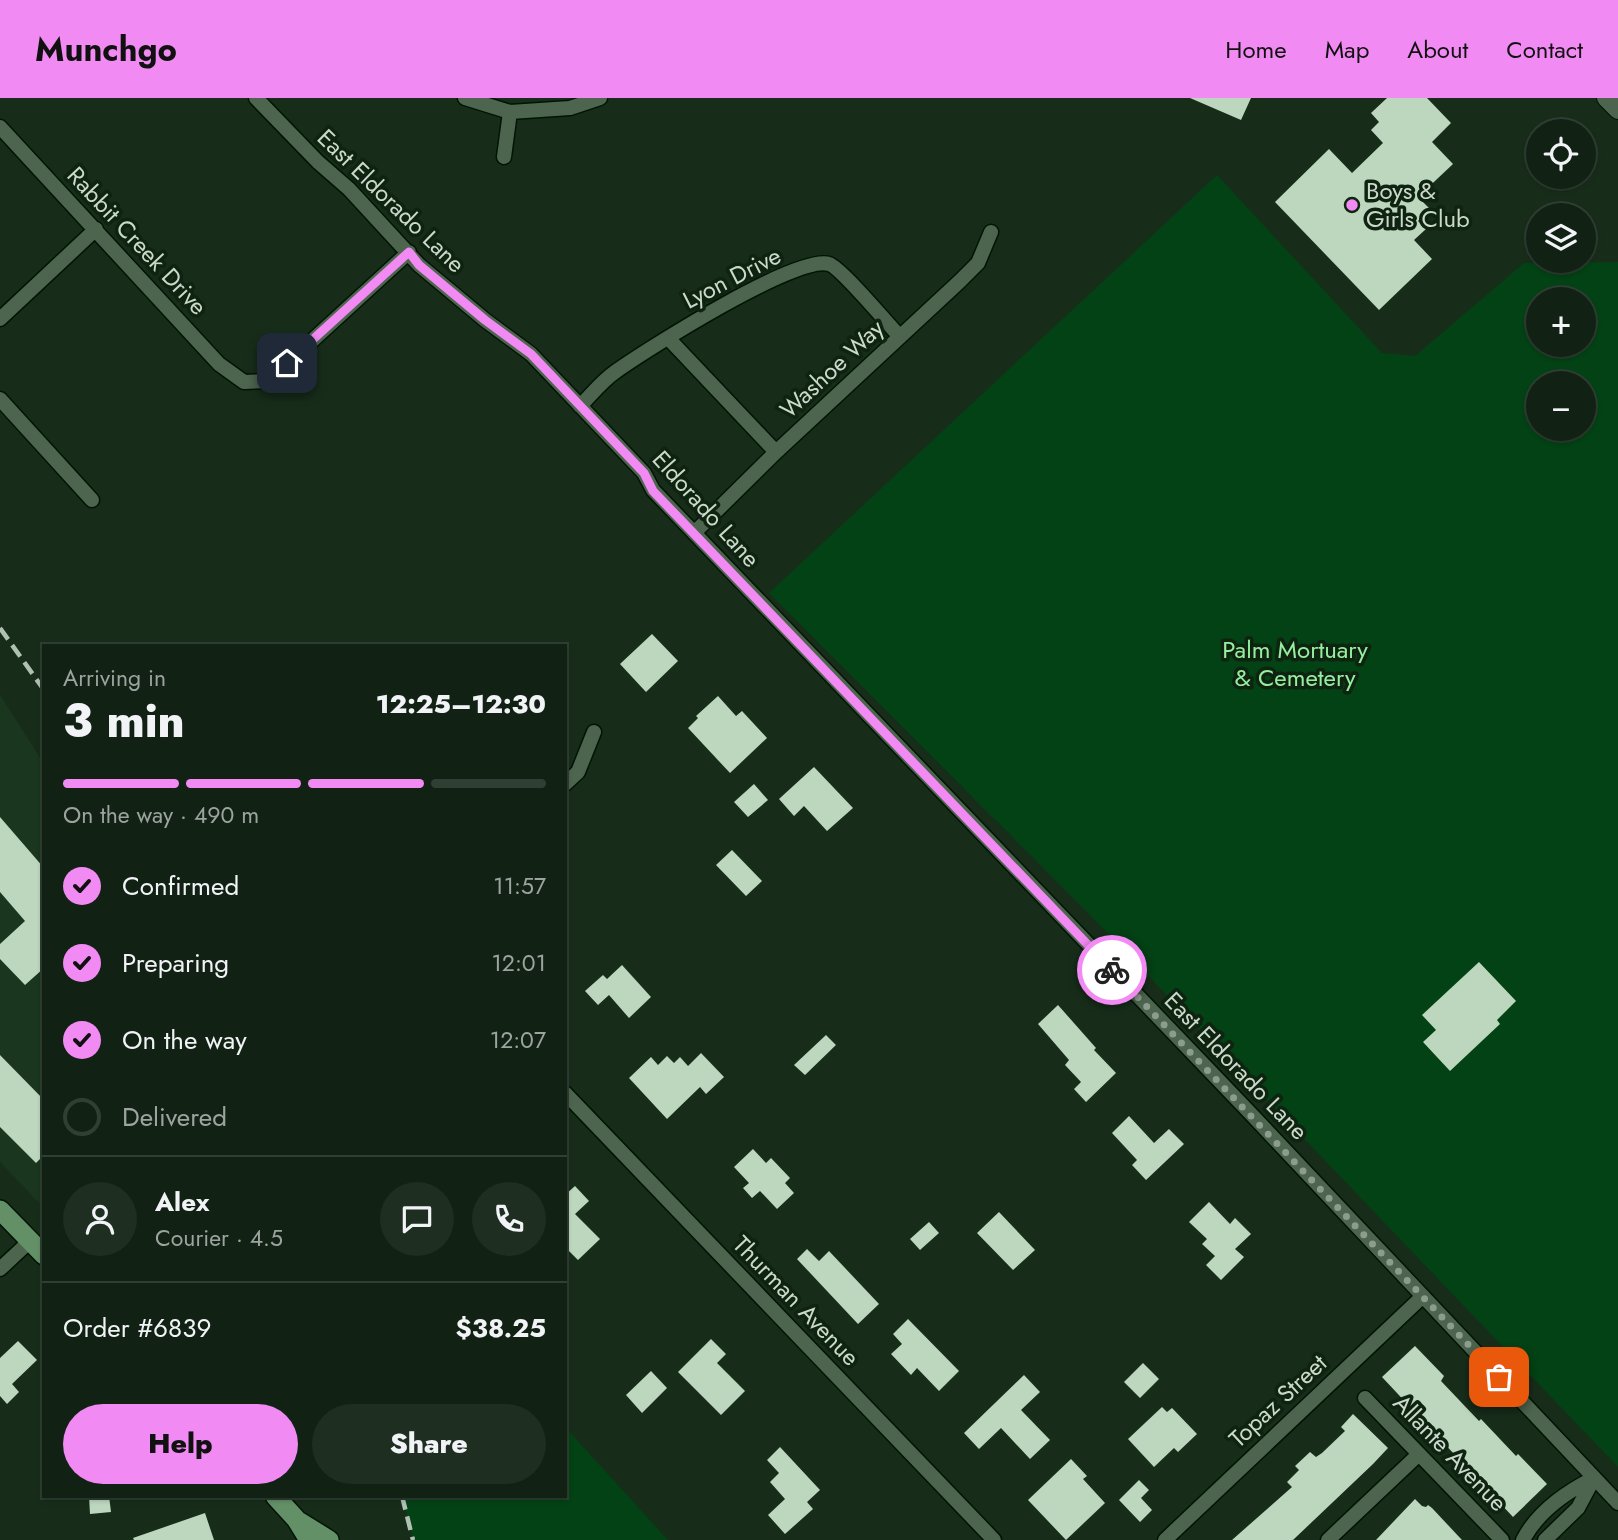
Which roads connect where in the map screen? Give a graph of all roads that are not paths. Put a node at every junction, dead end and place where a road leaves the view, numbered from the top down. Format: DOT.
graph roads {
  1 [pos="256,98"];
  2 [pos="465,98"];
  3 [pos="600,98"];
  4 [pos="1606,98"];
  5 [pos="1618,110"];
  6 [pos="510,112"];
  7 [pos="0,127"];
  8 [pos="505,158"];
  9 [pos="96,229"];
  10 [pos="991,232"];
  11 [pos="409,252"];
  12 [pos="0,320"];
  13 [pos="499,330"];
  14 [pos="900,337"];
  15 [pos="668,338"];
  16 [pos="0,399"];
  17 [pos="580,406"];
  18 [pos="776,452"];
  19 [pos="92,500"];
  20 [pos="694,533"];
  21 [pos="760,602"];
  22 [pos="594,732"];
  23 [pos="567,782"];
  24 [pos="567,1095"];
  25 [pos="0,1210"];
  26 [pos="37,1248"];
  27 [pos="0,1269"];
  28 [pos="1423,1296"];
  29 [pos="1366,1398"];
  30 [pos="1419,1454"];
  31 [pos="1594,1478"];
  32 [pos="277,1498"];
  33 [pos="1618,1503"];
  34 [pos="296,1519"];
  35 [pos="309,1540"];
  36 [pos="329,1540"];
  37 [pos="994,1540"];
  38 [pos="1165,1540"];
  39 [pos="1328,1540"];
  40 [pos="1502,1540"];
  41 [pos="1523,1540"];
  42 [pos="1545,1540"];
  1 -- 11 [label="street, East Eldorado Lane"];
  2 -- 6 [label="street"];
  3 -- 6 [label="street"];
  4 -- 5 [label="street"];
  6 -- 8 [label="street"];
  7 -- 9 [label="street, Rabbit Creek Drive"];
  9 -- 11 [label="street, Rabbit Creek Drive"];
  9 -- 12 [label="street"];
  10 -- 14 [label="street, Washoe Way"];
  11 -- 13 [label="street, East Eldorado Lane"];
  13 -- 17 [label="street, Eldorado Lane"];
  14 -- 15 [label="street, Lyon Drive"];
  14 -- 18 [label="street, Washoe Way"];
  15 -- 17 [label="street, Lyon Drive"];
  15 -- 18 [label="street"];
  16 -- 19 [label="street"];
  17 -- 20 [label="street, Eldorado Lane"];
  18 -- 20 [label="street, Washoe Way"];
  20 -- 21 [label="street, Eldorado Lane"];
  21 -- 28 [label="street, East Eldorado Lane"];
  22 -- 23 [label="street"];
  24 -- 37 [label="street, Thurman Avenue"];
  25 -- 26 [label="main road"];
  26 -- 27 [label="street"];
  28 -- 31 [label="street, East Eldorado Lane"];
  28 -- 38 [label="street, Topaz Street"];
  29 -- 30 [label="street, Allante Avenue"];
  30 -- 39 [label="street"];
  30 -- 40 [label="street, Allante Avenue"];
  31 -- 33 [label="street, East Eldorado Lane"];
  31 -- 41 [label="street"];
  31 -- 42 [label="street"];
  32 -- 34 [label="main road"];
  34 -- 35 [label="main road"];
  34 -- 36 [label="main road"];
}
